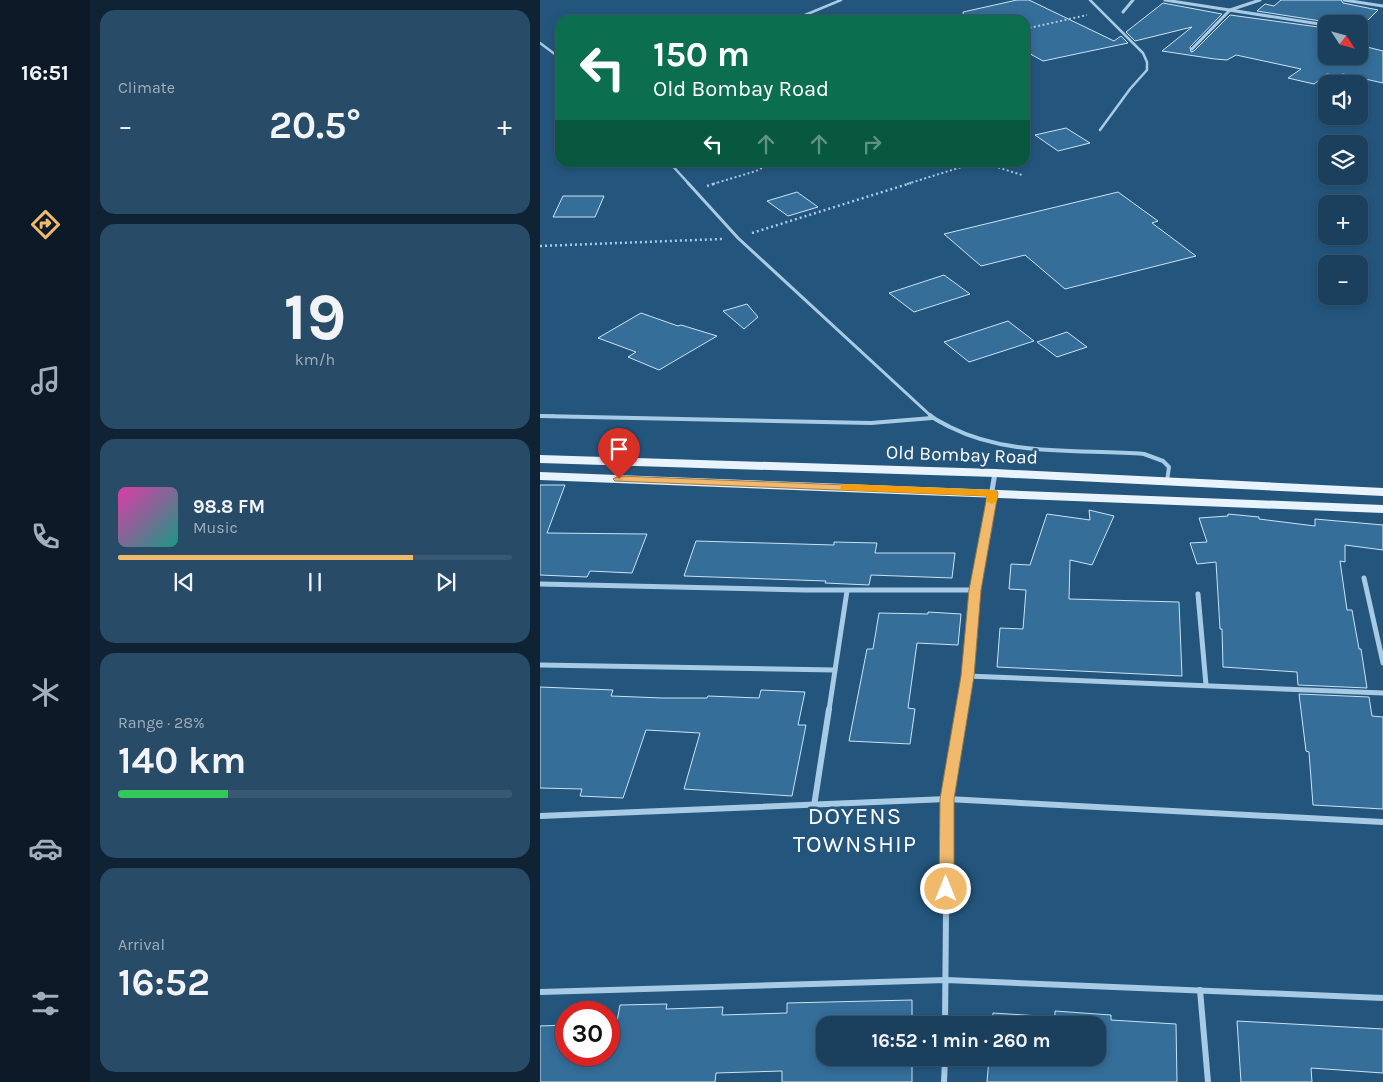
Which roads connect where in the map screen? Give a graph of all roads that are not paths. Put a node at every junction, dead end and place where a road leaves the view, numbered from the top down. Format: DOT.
graph roads {
  1 [pos="841,0"];
  2 [pos="1090,0"];
  3 [pos="1133,0"];
  4 [pos="1165,0"];
  5 [pos="1260,0"];
  6 [pos="1344,0"];
  7 [pos="1383,6"];
  8 [pos="1230,10"];
  9 [pos="1123,12"];
  10 [pos="805,15"];
  11 [pos="1318,24"];
  12 [pos="540,43"];
  13 [pos="1192,49"];
  14 [pos="555,54"];
  15 [pos="1100,130"];
  16 [pos="674,167"];
  17 [pos="540,416"];
  18 [pos="933,418"];
  19 [pos="540,459"];
  20 [pos="995,473"];
  21 [pos="540,476"];
  22 [pos="1167,482"];
  23 [pos="1383,492"];
  24 [pos="993,493"];
  25 [pos="1383,509"];
  26 [pos="1364,578"];
  27 [pos="540,584"];
  28 [pos="975,590"];
  29 [pos="847,591"];
  30 [pos="1198,594"];
  31 [pos="1383,664"];
  32 [pos="540,665"];
  33 [pos="835,670"];
  34 [pos="967,676"];
  35 [pos="1206,685"];
  36 [pos="1383,693"];
  37 [pos="947,799"];
  38 [pos="814,806"];
  39 [pos="540,816"];
  40 [pos="1383,822"];
  41 [pos="946,980"];
  42 [pos="1200,990"];
  43 [pos="540,992"];
  44 [pos="1383,998"];
  45 [pos="945,1016"];
  46 [pos="944,1066"];
  47 [pos="944,1082"];
  48 [pos="1208,1082"];
  1 -- 10 [label="lane"];
  2 -- 15 [label="lane"];
  3 -- 9 [label="street"];
  4 -- 8 [label="street"];
  5 -- 8 [label="street"];
  6 -- 7 [label="street"];
  8 -- 11 [label="street"];
  8 -- 13 [label="street"];
  12 -- 14 [label="lane"];
  16 -- 18 [label="lane"];
  17 -- 18 [label="lane"];
  18 -- 22 [label="lane"];
  19 -- 20 [label="main road, Old Bombay Road"];
  20 -- 22 [label="main road, Old Bombay Road"];
  20 -- 24 [label="street"];
  21 -- 24 [label="main road, Old Bombay Road"];
  22 -- 23 [label="main road, Old Bombay Road"];
  24 -- 25 [label="main road, Old Bombay Road"];
  24 -- 28 [label="street"];
  26 -- 31 [label="street"];
  27 -- 29 [label="street"];
  28 -- 29 [label="street"];
  28 -- 34 [label="street"];
  29 -- 33 [label="street"];
  30 -- 35 [label="street"];
  32 -- 33 [label="street"];
  33 -- 38 [label="street"];
  34 -- 35 [label="street"];
  34 -- 37 [label="street"];
  35 -- 36 [label="street"];
  37 -- 38 [label="street"];
  37 -- 40 [label="street"];
  37 -- 41 [label="street"];
  38 -- 39 [label="street"];
  41 -- 42 [label="street"];
  41 -- 43 [label="street"];
  41 -- 45 [label="street"];
  42 -- 44 [label="street"];
  42 -- 48 [label="street"];
  46 -- 47 [label="street"];
}
